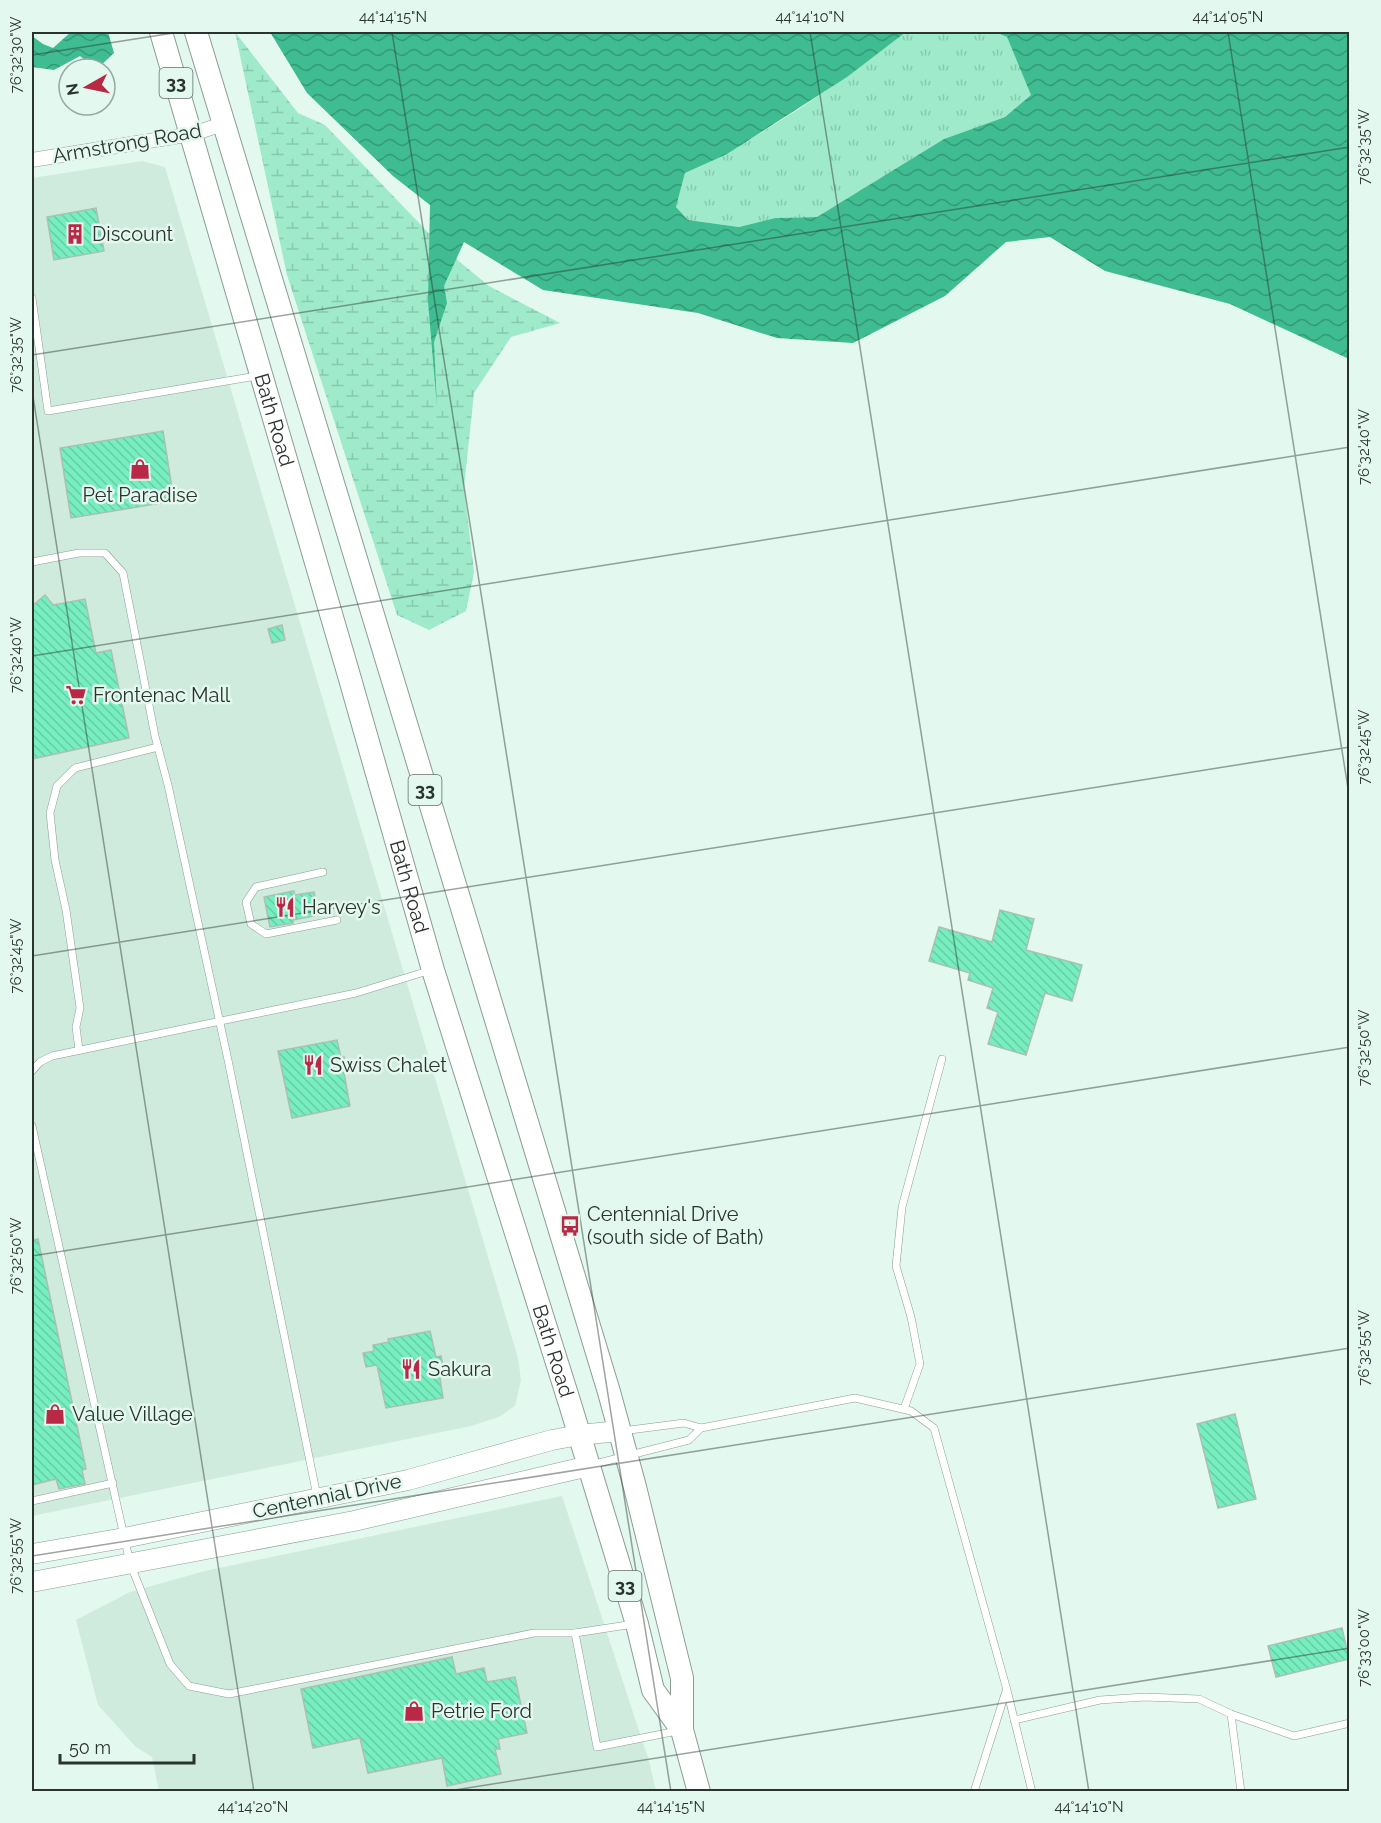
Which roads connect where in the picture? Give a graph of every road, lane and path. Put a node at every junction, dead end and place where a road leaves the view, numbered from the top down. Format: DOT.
graph roads {
  1 [pos="161,32"];
  2 [pos="196,32"];
  3 [pos="223,124"];
  4 [pos="192,134"];
  5 [pos="32,160"];
  6 [pos="32,298"];
  7 [pos="262,375"];
  8 [pos="32,562"];
  9 [pos="158,747"];
  10 [pos="323,872"];
  11 [pos="337,920"];
  12 [pos="433,970"];
  13 [pos="219,1021"];
  14 [pos="79,1050"];
  15 [pos="942,1059"];
  16 [pos="32,1071"];
  17 [pos="32,1126"];
  18 [pos="904,1409"];
  19 [pos="701,1428"];
  20 [pos="620,1431"];
  21 [pos="579,1435"];
  22 [pos="626,1456"];
  23 [pos="589,1466"];
  24 [pos="113,1483"];
  25 [pos="318,1498"];
  26 [pos="32,1501"];
  27 [pos="124,1538"];
  28 [pos="32,1554"];
  29 [pos="130,1563"];
  30 [pos="32,1582"];
  31 [pos="637,1624"];
  32 [pos="575,1633"];
  33 [pos="1007,1690"];
  34 [pos="1231,1713"];
  35 [pos="1014,1720"];
  36 [pos="1350,1724"];
  37 [pos="682,1730"];
  38 [pos="699,1791"];
  39 [pos="974,1791"];
  40 [pos="1032,1791"];
  41 [pos="1241,1791"];
  1 -- 4 [label="main road, Bath Road / 33"];
  2 -- 3 [label="main road, Bath Road / 33"];
  3 -- 4 [label="street, Armstrong Road"];
  3 -- 20 [label="main road, Bath Road / 33"];
  4 -- 5 [label="street, Armstrong Road"];
  4 -- 7 [label="main road, Bath Road / 33"];
  6 -- 7 [label="lane"];
  7 -- 12 [label="main road, Bath Road / 33"];
  8 -- 9 [label="lane"];
  9 -- 13 [label="lane"];
  9 -- 14 [label="lane"];
  10 -- 11 [label="lane"];
  12 -- 13 [label="lane"];
  12 -- 21 [label="main road, Bath Road / 33"];
  13 -- 14 [label="lane"];
  13 -- 25 [label="lane"];
  14 -- 16 [label="lane"];
  15 -- 18 [label="lane"];
  17 -- 24 [label="lane"];
  18 -- 19 [label="lane"];
  18 -- 33 [label="lane"];
  19 -- 20 [label="lane"];
  19 -- 22 [label="lane"];
  20 -- 21 [label="main road, Centennial Drive"];
  20 -- 22 [label="main road, Bath Road / 33"];
  21 -- 23 [label="main road, Bath Road / 33"];
  21 -- 25 [label="main road, Centennial Drive"];
  22 -- 23 [label="lane"];
  22 -- 37 [label="main road, Bath Road / 33"];
  23 -- 29 [label="main road, Centennial Drive"];
  23 -- 31 [label="main road, Bath Road / 33"];
  24 -- 26 [label="lane"];
  24 -- 27 [label="lane"];
  25 -- 27 [label="main road, Centennial Drive"];
  27 -- 28 [label="main road, Centennial Drive"];
  27 -- 29 [label="lane"];
  29 -- 30 [label="main road, Centennial Drive"];
  29 -- 32 [label="lane"];
  31 -- 32 [label="lane"];
  31 -- 37 [label="main road, Bath Road / 33"];
  32 -- 37 [label="lane"];
  33 -- 35 [label="lane"];
  33 -- 39 [label="lane"];
  34 -- 35 [label="lane"];
  34 -- 36 [label="lane"];
  34 -- 41 [label="lane"];
  35 -- 40 [label="lane"];
  37 -- 38 [label="main road, Bath Road / 33"];
}
